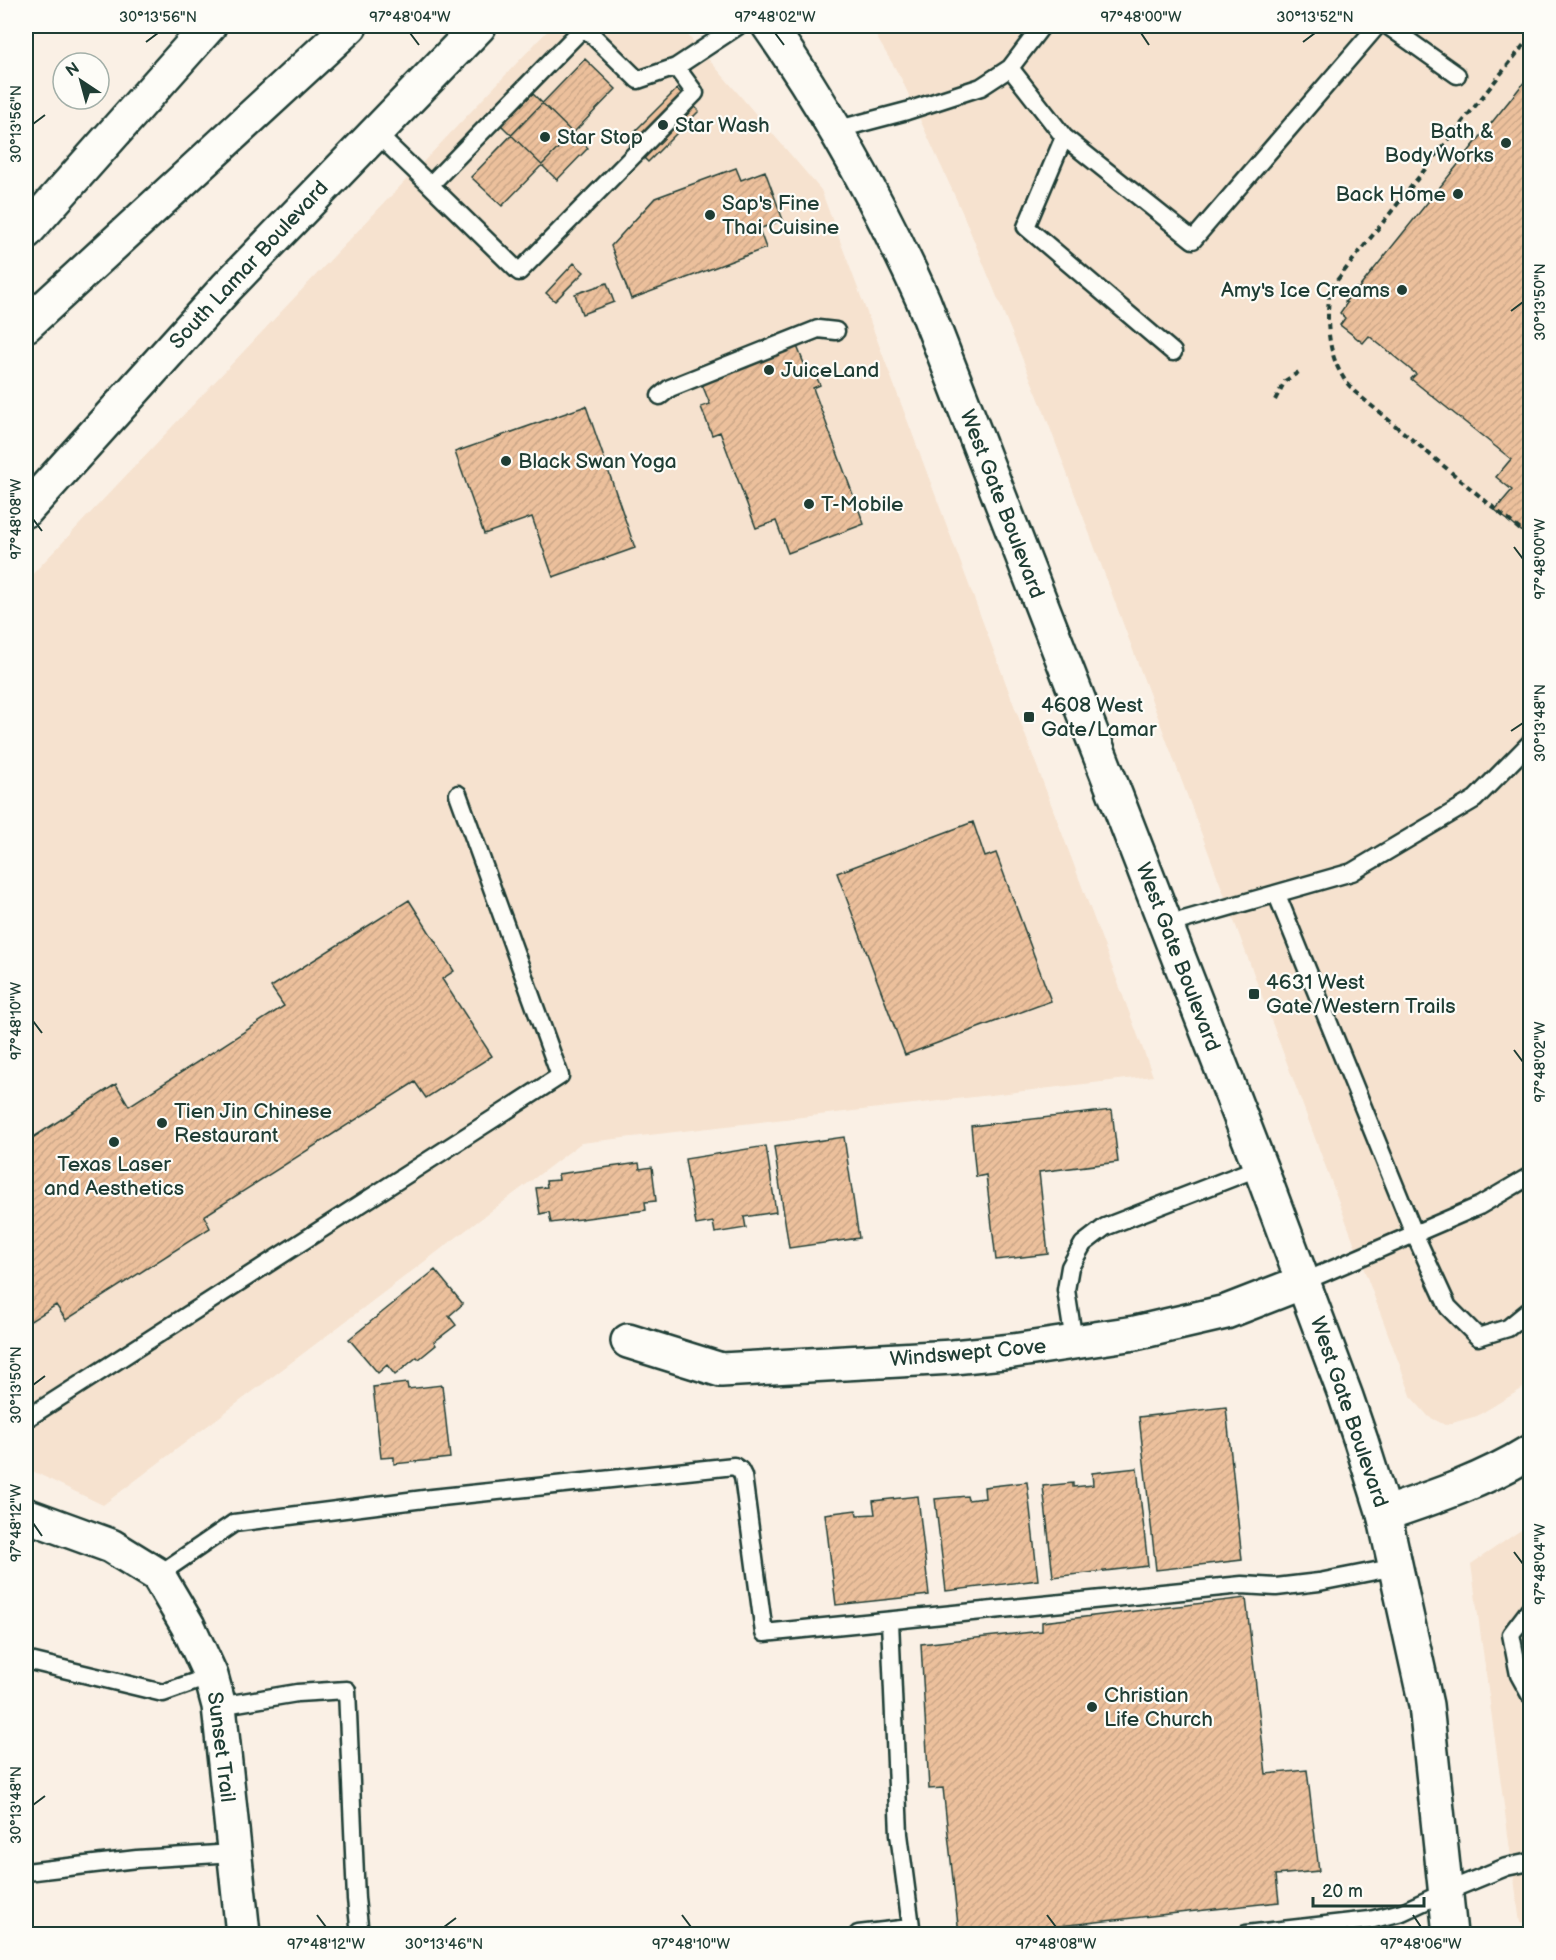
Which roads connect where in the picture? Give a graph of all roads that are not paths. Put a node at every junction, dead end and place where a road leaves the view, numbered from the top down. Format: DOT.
graph roads {
  1 [pos="209,26"];
  2 [pos="350,26"];
  3 [pos="445,26"];
  4 [pos="479,26"];
  5 [pos="738,26"];
  6 [pos="769,26"];
  7 [pos="1042,26"];
  8 [pos="1377,26"];
  9 [pos="1388,26"];
  10 [pos="676,67"];
  11 [pos="1010,68"];
  12 [pos="1457,75"];
  13 [pos="404,101"];
  14 [pos="835,130"];
  15 [pos="375,132"];
  16 [pos="1064,138"];
  17 [pos="430,185"];
  18 [pos="26,232"];
  19 [pos="26,325"];
  20 [pos="836,331"];
  21 [pos="1173,352"];
  22 [pos="660,396"];
  23 [pos="26,510"];
  24 [pos="1530,743"];
  25 [pos="458,794"];
  26 [pos="1277,895"];
  27 [pos="1166,925"];
  28 [pos="1260,1167"];
  29 [pos="1530,1176"];
  30 [pos="1414,1233"];
  31 [pos="1303,1282"];
  32 [pos="1530,1310"];
  33 [pos="628,1341"];
  34 [pos="1074,1342"];
  35 [pos="26,1419"];
  36 [pos="1530,1452"];
  37 [pos="1384,1514"];
  38 [pos="26,1515"];
  39 [pos="1396,1567"];
  40 [pos="158,1575"];
  41 [pos="1530,1609"];
  42 [pos="890,1621"];
  43 [pos="26,1660"];
  44 [pos="215,1691"];
  45 [pos="1530,1695"];
  46 [pos="234,1853"];
  47 [pos="1530,1862"];
  48 [pos="26,1872"];
  49 [pos="1445,1892"];
  50 [pos="911,1931"];
  51 [pos="243,1935"];
  52 [pos="360,1935"];
  53 [pos="858,1935"];
  54 [pos="1246,1935"];
  55 [pos="1450,1935"];
  1 -- 18 [label="main road"];
  2 -- 19 [label="main road"];
  3 -- 13 [label="main road"];
  4 -- 13 [label="main road, South Lamar Boulevard"];
  5 -- 10 [label="lane"];
  6 -- 14 [label="main road, West Gate Boulevard"];
  7 -- 11 [label="lane"];
  8 -- 16 [label="lane"];
  9 -- 12 [label="lane"];
  10 -- 17 [label="lane"];
  10 -- 17 [label="lane"];
  11 -- 14 [label="lane"];
  11 -- 16 [label="lane"];
  13 -- 15 [label="main road, South Lamar Boulevard"];
  14 -- 27 [label="main road, West Gate Boulevard"];
  15 -- 17 [label="lane"];
  15 -- 23 [label="main road, South Lamar Boulevard"];
  16 -- 21 [label="lane"];
  20 -- 22 [label="lane"];
  24 -- 26 [label="lane"];
  25 -- 35 [label="lane"];
  26 -- 27 [label="lane"];
  26 -- 30 [label="lane"];
  27 -- 28 [label="main road, West Gate Boulevard"];
  28 -- 31 [label="main road, West Gate Boulevard"];
  28 -- 34 [label="lane"];
  29 -- 30 [label="lane"];
  30 -- 31 [label="lane"];
  30 -- 32 [label="lane"];
  31 -- 34 [label="main road, Windswept Cove"];
  31 -- 37 [label="main road, West Gate Boulevard"];
  33 -- 34 [label="main road, Windswept Cove"];
  36 -- 37 [label="main road"];
  37 -- 39 [label="main road, West Gate Boulevard"];
  38 -- 40 [label="main road, Sunset Trail"];
  39 -- 42 [label="lane"];
  39 -- 49 [label="main road, West Gate Boulevard"];
  40 -- 42 [label="lane"];
  40 -- 44 [label="main road, Sunset Trail"];
  41 -- 45 [label="lane"];
  42 -- 50 [label="lane"];
  43 -- 44 [label="lane"];
  44 -- 46 [label="main road, Sunset Trail"];
  44 -- 52 [label="lane"];
  46 -- 48 [label="lane"];
  46 -- 51 [label="main road, Sunset Trail"];
  47 -- 49 [label="lane"];
  49 -- 54 [label="lane"];
  49 -- 55 [label="main road, West Gate Boulevard"];
  50 -- 53 [label="lane"];
}
